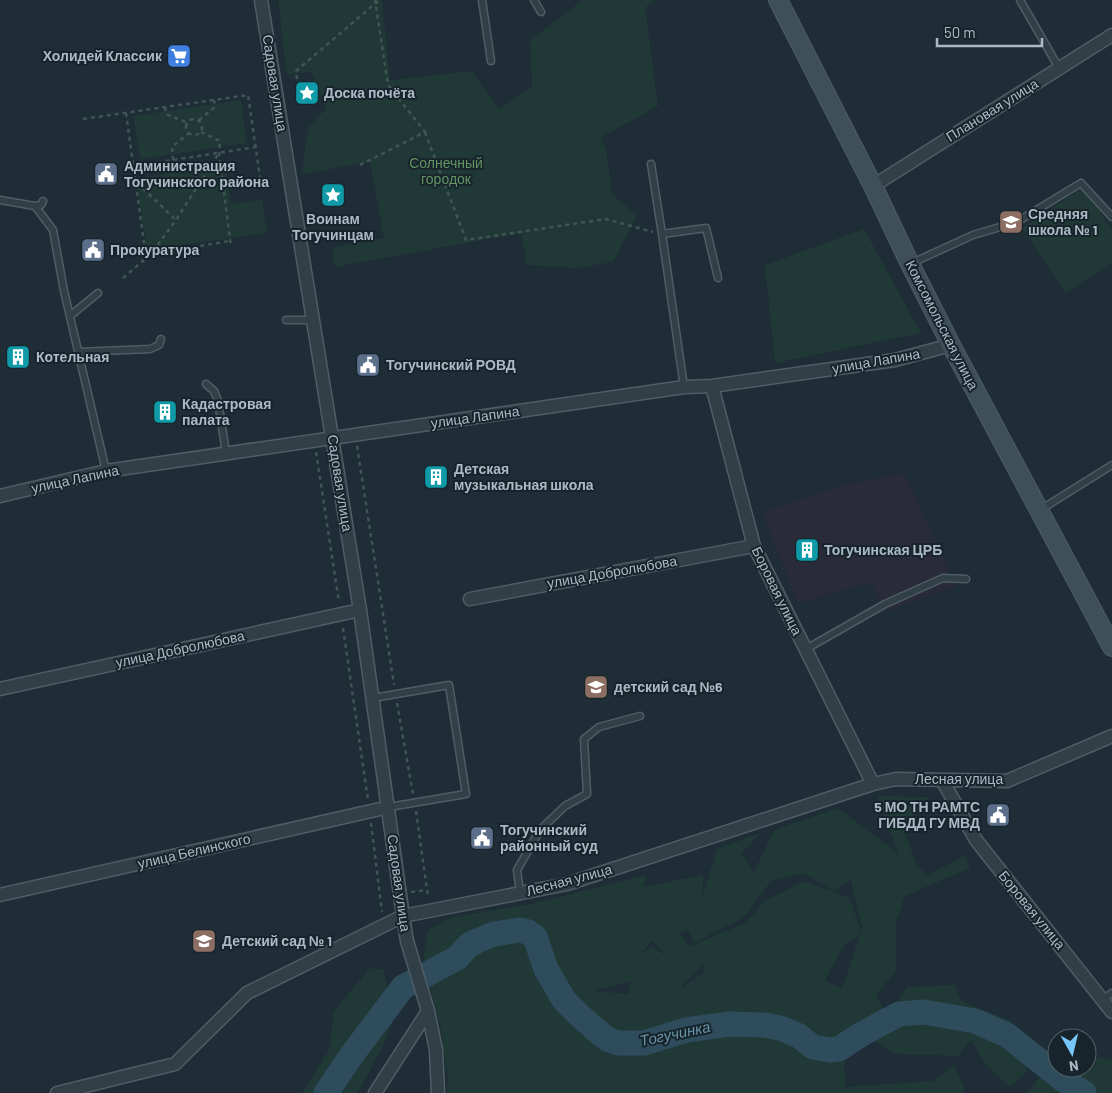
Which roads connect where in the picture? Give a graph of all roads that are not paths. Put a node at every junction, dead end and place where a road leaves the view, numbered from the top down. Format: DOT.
graph roads {
  1 [pos="261,0"];
  2 [pos="482,0"];
  3 [pos="534,0"];
  4 [pos="778,0"];
  5 [pos="1020,0"];
  6 [pos="541,12"];
  7 [pos="1112,35"];
  8 [pos="491,60"];
  9 [pos="1059,68"];
  10 [pos="651,164"];
  11 [pos="873,186"];
  12 [pos="0,200"];
  13 [pos="43,201"];
  14 [pos="35,206"];
  15 [pos="1112,217"];
  16 [pos="662,234"];
  17 [pos="910,264"];
  18 [pos="718,278"];
  19 [pos="98,293"];
  20 [pos="70,316"];
  21 [pos="286,320"];
  22 [pos="314,320"];
  23 [pos="161,339"];
  24 [pos="951,345"];
  25 [pos="78,352"];
  26 [pos="206,384"];
  27 [pos="712,386"];
  28 [pos="684,387"];
  29 [pos="333,437"];
  30 [pos="226,453"];
  31 [pos="1112,465"];
  32 [pos="106,471"];
  33 [pos="0,496"];
  34 [pos="1039,511"];
  35 [pos="754,546"];
  36 [pos="966,579"];
  37 [pos="470,599"];
  38 [pos="360,610"];
  39 [pos="1112,647"];
  40 [pos="806,649"];
  41 [pos="0,689"];
  42 [pos="373,698"];
  43 [pos="640,716"];
  44 [pos="1112,736"];
  45 [pos="942,780"];
  46 [pos="873,784"];
  47 [pos="389,806"];
  48 [pos="520,893"];
  49 [pos="0,895"];
  50 [pos="403,916"];
  51 [pos="1108,996"];
  52 [pos="428,1011"];
  53 [pos="1112,1012"];
  54 [pos="57,1093"];
  55 [pos="375,1093"];
  56 [pos="438,1093"];
  1 -- 22 [label="street, Садовая улица"];
  2 -- 8 [label="lane"];
  3 -- 6 [label="lane"];
  4 -- 11 [label="main road, Комсомольская улица"];
  5 -- 9 [label="lane"];
  7 -- 9 [label="street, Плановая улица"];
  9 -- 11 [label="street, Плановая улица"];
  10 -- 16 [label="lane"];
  11 -- 17 [label="main road, Комсомольская улица"];
  12 -- 14 [label="lane"];
  13 -- 14 [label="lane"];
  14 -- 20 [label="lane"];
  15 -- 17 [label="lane"];
  16 -- 18 [label="lane"];
  16 -- 28 [label="lane"];
  17 -- 24 [label="main road, Комсомольская улица"];
  19 -- 20 [label="lane"];
  20 -- 25 [label="lane"];
  21 -- 22 [label="lane"];
  22 -- 29 [label="street, Садовая улица"];
  23 -- 25 [label="lane"];
  24 -- 27 [label="street, улица Лапина"];
  24 -- 34 [label="main road, Комсомольская улица"];
  25 -- 32 [label="lane"];
  26 -- 30 [label="lane"];
  27 -- 28 [label="street, улица Лапина"];
  27 -- 35 [label="street, Боровая улица"];
  28 -- 29 [label="street, улица Лапина"];
  29 -- 30 [label="street, улица Лапина"];
  29 -- 38 [label="street, Садовая улица"];
  30 -- 32 [label="street, улица Лапина"];
  31 -- 34 [label="lane"];
  32 -- 33 [label="street, улица Лапина"];
  34 -- 39 [label="main road, Комсомольская улица"];
  35 -- 37 [label="street, улица Добролюбова"];
  35 -- 40 [label="street, Боровая улица"];
  36 -- 40 [label="lane"];
  38 -- 41 [label="street, улица Добролюбова"];
  38 -- 42 [label="street, Садовая улица"];
  40 -- 46 [label="street, Боровая улица"];
  42 -- 47 [label="street, Садовая улица"];
  42 -- 47 [label="lane"];
  43 -- 48 [label="lane"];
  44 -- 45 [label="street, Лесная улица"];
  45 -- 46 [label="street, Лесная улица"];
  45 -- 51 [label="street, Боровая улица"];
  46 -- 48 [label="street, Лесная улица"];
  47 -- 49 [label="street, улица Белинского"];
  47 -- 50 [label="street, Садовая улица"];
  48 -- 50 [label="street, Лесная улица"];
  50 -- 52 [label="street, Садовая улица"];
  50 -- 54 [label="street, Лесная улица"];
  51 -- 53 [label="street, Боровая улица"];
  52 -- 55 [label="street"];
  52 -- 56 [label="street, Садовая улица"];
}
